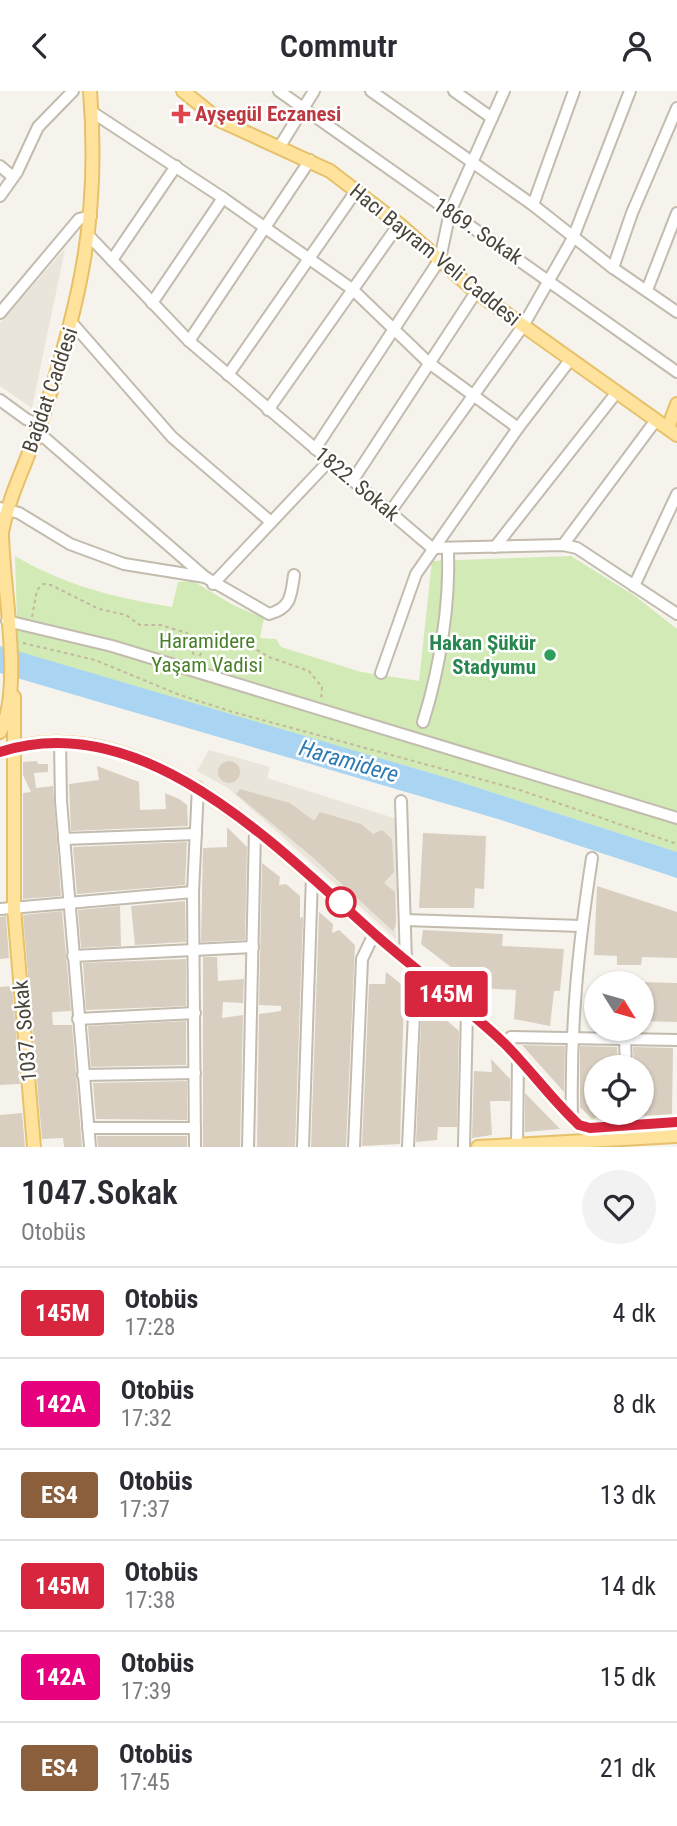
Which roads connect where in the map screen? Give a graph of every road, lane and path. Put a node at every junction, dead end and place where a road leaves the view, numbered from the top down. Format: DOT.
graph roads {
  1 [pos="73,91"];
  2 [pos="90,91"];
  3 [pos="183,91"];
  4 [pos="279,91"];
  5 [pos="314,91"];
  6 [pos="371,91"];
  7 [pos="454,91"];
  8 [pos="504,91"];
  9 [pos="575,91"];
  10 [pos="630,91"];
  11 [pos="302,108"];
  12 [pos="677,108"];
  13 [pos="92,112"];
  14 [pos="492,118"];
  15 [pos="279,146"];
  16 [pos="310,159"];
  17 [pos="470,163"];
  18 [pos="0,166"];
  19 [pos="176,166"];
  20 [pos="13,177"];
  21 [pos="356,191"];
  22 [pos="0,196"];
  23 [pos="223,198"];
  24 [pos="533,205"];
  25 [pos="450,212"];
  26 [pos="677,213"];
  27 [pos="92,216"];
  28 [pos="399,224"];
  29 [pos="264,227"];
  30 [pos="90,237"];
  31 [pos="573,238"];
  32 [pos="308,258"];
  33 [pos="440,259"];
  34 [pos="112,260"];
  35 [pos="613,268"];
  36 [pos="548,278"];
  37 [pos="352,289"];
  38 [pos="647,290"];
  39 [pos="476,292"];
  40 [pos="152,303"];
  41 [pos="677,312"];
  42 [pos="0,313"];
  43 [pos="73,324"];
  44 [pos="523,326"];
  45 [pos="394,329"];
  46 [pos="189,341"];
  47 [pos="570,360"];
  48 [pos="429,363"];
  49 [pos="677,372"];
  50 [pos="228,375"];
  51 [pos="617,392"];
  52 [pos="474,395"];
  53 [pos="0,400"];
  54 [pos="677,404"];
  55 [pos="268,410"];
  56 [pos="656,420"];
  57 [pos="39,428"];
  58 [pos="518,428"];
  59 [pos="672,431"];
  60 [pos="315,449"];
  61 [pos="329,461"];
  62 [pos="354,480"];
  63 [pos="677,494"];
  64 [pos="3,509"];
  65 [pos="390,512"];
  66 [pos="667,514"];
  67 [pos="271,522"];
  68 [pos="677,522"];
  69 [pos="563,545"];
  70 [pos="495,547"];
  71 [pos="432,548"];
  72 [pos="449,549"];
  73 [pos="294,575"];
  74 [pos="209,580"];
  75 [pos="634,586"];
  76 [pos="677,614"];
  77 [pos="7,621"];
  78 [pos="30,624"];
  79 [pos="18,642"];
  80 [pos="194,667"];
  81 [pos="381,673"];
  82 [pos="11,686"];
  83 [pos="318,710"];
  84 [pos="423,722"];
  85 [pos="2,724"];
  86 [pos="60,742"];
  87 [pos="15,747"];
  88 [pos="0,752"];
  89 [pos="198,787"];
  90 [pos="401,801"];
  91 [pos="677,818"];
  92 [pos="255,830"];
  93 [pos="196,834"];
  94 [pos="64,839"];
  95 [pos="677,843"];
  96 [pos="593,858"];
  97 [pos="312,876"];
  98 [pos="193,892"];
  99 [pos="69,904"];
  100 [pos="14,908"];
  101 [pos="0,909"];
  102 [pos="405,920"];
  103 [pos="581,926"];
  104 [pos="374,934"];
  105 [pos="253,947"];
  106 [pos="193,951"];
  107 [pos="73,956"];
  108 [pos="411,966"];
  109 [pos="467,1011"];
  110 [pos="195,1013"];
  111 [pos="78,1019"];
  112 [pos="570,1038"];
  113 [pos="584,1038"];
  114 [pos="654,1040"];
  115 [pos="677,1040"];
  116 [pos="504,1044"];
  117 [pos="518,1058"];
  118 [pos="195,1073"];
  119 [pos="83,1075"];
  120 [pos="572,1118"];
  121 [pos="654,1121"];
  122 [pos="677,1122"];
  123 [pos="584,1125"];
  124 [pos="585,1125"];
  125 [pos="602,1125"];
  126 [pos="88,1128"];
  127 [pos="195,1128"];
  128 [pos="677,1136"];
  129 [pos="625,1143"];
  130 [pos="572,1144"];
  131 [pos="517,1145"];
  132 [pos="34,1147"];
  133 [pos="90,1147"];
  134 [pos="195,1147"];
  135 [pos="248,1147"];
  136 [pos="303,1147"];
  137 [pos="354,1147"];
  138 [pos="408,1147"];
  139 [pos="464,1147"];
  140 [pos="478,1147"];
  1 -- 20 [label="street"];
  2 -- 13 [label="main road, Bağdat Caddesi"];
  3 -- 15 [label="main road, Hacı Bayram Veli Caddesi"];
  4 -- 11 [label="street, 1869. Sokak"];
  5 -- 11 [label="street"];
  6 -- 17 [label="street"];
  7 -- 14 [label="street"];
  8 -- 14 [label="street"];
  9 -- 24 [label="street"];
  10 -- 31 [label="street"];
  11 -- 15 [label="street"];
  11 -- 25 [label="street, 1869. Sokak"];
  12 -- 35 [label="street"];
  13 -- 19 [label="street"];
  13 -- 27 [label="main road, Bağdat Caddesi"];
  14 -- 17 [label="street"];
  15 -- 16 [label="main road, Hacı Bayram Veli Caddesi"];
  16 -- 21 [label="main road, Hacı Bayram Veli Caddesi"];
  16 -- 29 [label="street"];
  17 -- 24 [label="street"];
  17 -- 25 [label="street"];
  18 -- 20 [label="street"];
  19 -- 23 [label="street"];
  19 -- 34 [label="street"];
  20 -- 22 [label="street"];
  21 -- 28 [label="main road, Hacı Bayram Veli Caddesi"];
  21 -- 32 [label="street"];
  23 -- 29 [label="street"];
  23 -- 40 [label="street"];
  24 -- 31 [label="street"];
  25 -- 33 [label="street"];
  25 -- 36 [label="street, 1869. Sokak"];
  26 -- 38 [label="street"];
  27 -- 30 [label="main road, Bağdat Caddesi"];
  27 -- 42 [label="street"];
  28 -- 33 [label="main road, Hacı Bayram Veli Caddesi"];
  28 -- 37 [label="street"];
  29 -- 32 [label="street"];
  29 -- 46 [label="street"];
  30 -- 34 [label="street, 1822. Sokak"];
  30 -- 43 [label="main road, Bağdat Caddesi"];
  31 -- 35 [label="street"];
  31 -- 36 [label="street"];
  32 -- 37 [label="street"];
  32 -- 50 [label="street"];
  33 -- 39 [label="main road, Hacı Bayram Veli Caddesi"];
  33 -- 45 [label="street"];
  34 -- 40 [label="street, 1822. Sokak"];
  35 -- 38 [label="street"];
  36 -- 44 [label="street"];
  36 -- 49 [label="street, 1869. Sokak"];
  37 -- 45 [label="street"];
  37 -- 55 [label="street"];
  38 -- 41 [label="street"];
  39 -- 44 [label="main road, Hacı Bayram Veli Caddesi"];
  39 -- 48 [label="street"];
  40 -- 46 [label="street, 1822. Sokak"];
  43 -- 57 [label="main road, Bağdat Caddesi"];
  43 -- 67 [label="street"];
  44 -- 47 [label="main road, Hacı Bayram Veli Caddesi"];
  44 -- 52 [label="street"];
  45 -- 48 [label="street"];
  45 -- 60 [label="street"];
  46 -- 50 [label="street, 1822. Sokak"];
  47 -- 51 [label="main road, Hacı Bayram Veli Caddesi"];
  47 -- 58 [label="street"];
  48 -- 52 [label="street"];
  48 -- 62 [label="street"];
  50 -- 55 [label="street, 1822. Sokak"];
  51 -- 56 [label="main road, Hacı Bayram Veli Caddesi"];
  51 -- 70 [label="street"];
  52 -- 58 [label="street"];
  52 -- 65 [label="street"];
  53 -- 57 [label="street"];
  54 -- 59 [label="main road"];
  55 -- 60 [label="street, 1822. Sokak"];
  56 -- 59 [label="main road, Hacı Bayram Veli Caddesi"];
  56 -- 69 [label="street"];
  57 -- 64 [label="main road, Bağdat Caddesi"];
  57 -- 74 [label="street"];
  58 -- 71 [label="street"];
  60 -- 61 [label="street, 1822. Sokak"];
  61 -- 62 [label="street, 1822. Sokak"];
  61 -- 67 [label="street"];
  62 -- 65 [label="street, 1822. Sokak"];
  63 -- 66 [label="street"];
  64 -- 74 [label="street"];
  64 -- 77 [label="main road, Bağdat Caddesi"];
  65 -- 71 [label="street, 1822. Sokak"];
  66 -- 68 [label="street"];
  66 -- 75 [label="street"];
  67 -- 74 [label="street"];
  69 -- 70 [label="street"];
  69 -- 75 [label="street"];
  70 -- 72 [label="street"];
  71 -- 72 [label="street"];
  71 -- 81 [label="street"];
  72 -- 84 [label="street"];
  73 -- 74 [label="street"];
  75 -- 76 [label="street"];
  77 -- 78 [label="street"];
  77 -- 82 [label="main road, Bağdat Caddesi"];
  78 -- 80 [label="street"];
  78 -- 80 [label="path"];
  79 -- 95 [label="path"];
  80 -- 83 [label="street"];
  80 -- 83 [label="path"];
  82 -- 85 [label="main road"];
  82 -- 87 [label="main road, 1037. Sokak"];
  83 -- 91 [label="street"];
  86 -- 87 [label="main road"];
  86 -- 89 [label="main road"];
  86 -- 94 [label="street"];
  87 -- 88 [label="main road"];
  87 -- 100 [label="main road, 1037. Sokak"];
  89 -- 92 [label="main road"];
  89 -- 93 [label="street"];
  90 -- 102 [label="street"];
  92 -- 97 [label="main road"];
  92 -- 105 [label="street"];
  93 -- 94 [label="street"];
  93 -- 98 [label="street"];
  94 -- 99 [label="street"];
  96 -- 103 [label="street"];
  97 -- 104 [label="main road"];
  97 -- 136 [label="street"];
  98 -- 99 [label="street"];
  98 -- 106 [label="street"];
  99 -- 100 [label="street"];
  99 -- 107 [label="street"];
  100 -- 101 [label="street"];
  100 -- 132 [label="main road, 1037. Sokak"];
  102 -- 103 [label="street"];
  102 -- 108 [label="street"];
  103 -- 112 [label="street"];
  104 -- 108 [label="main road"];
  104 -- 137 [label="street"];
  105 -- 106 [label="street"];
  105 -- 135 [label="street"];
  106 -- 107 [label="street"];
  106 -- 110 [label="street"];
  107 -- 111 [label="street"];
  108 -- 109 [label="main road"];
  108 -- 138 [label="street"];
  109 -- 116 [label="main road"];
  109 -- 139 [label="street"];
  110 -- 111 [label="street"];
  110 -- 118 [label="street"];
  111 -- 119 [label="street"];
  112 -- 113 [label="street"];
  112 -- 116 [label="street"];
  112 -- 120 [label="street"];
  114 -- 115 [label="street"];
  116 -- 117 [label="main road"];
  117 -- 120 [label="main road"];
  117 -- 131 [label="street"];
  118 -- 119 [label="street"];
  118 -- 127 [label="street"];
  119 -- 126 [label="street"];
  120 -- 123 [label="main road"];
  121 -- 122 [label="main road"];
  124 -- 125 [label="main road"];
  126 -- 127 [label="street"];
  126 -- 133 [label="street"];
  127 -- 134 [label="street"];
  128 -- 129 [label="main road"];
  129 -- 130 [label="main road"];
  130 -- 131 [label="main road"];
  131 -- 140 [label="main road"];
}
